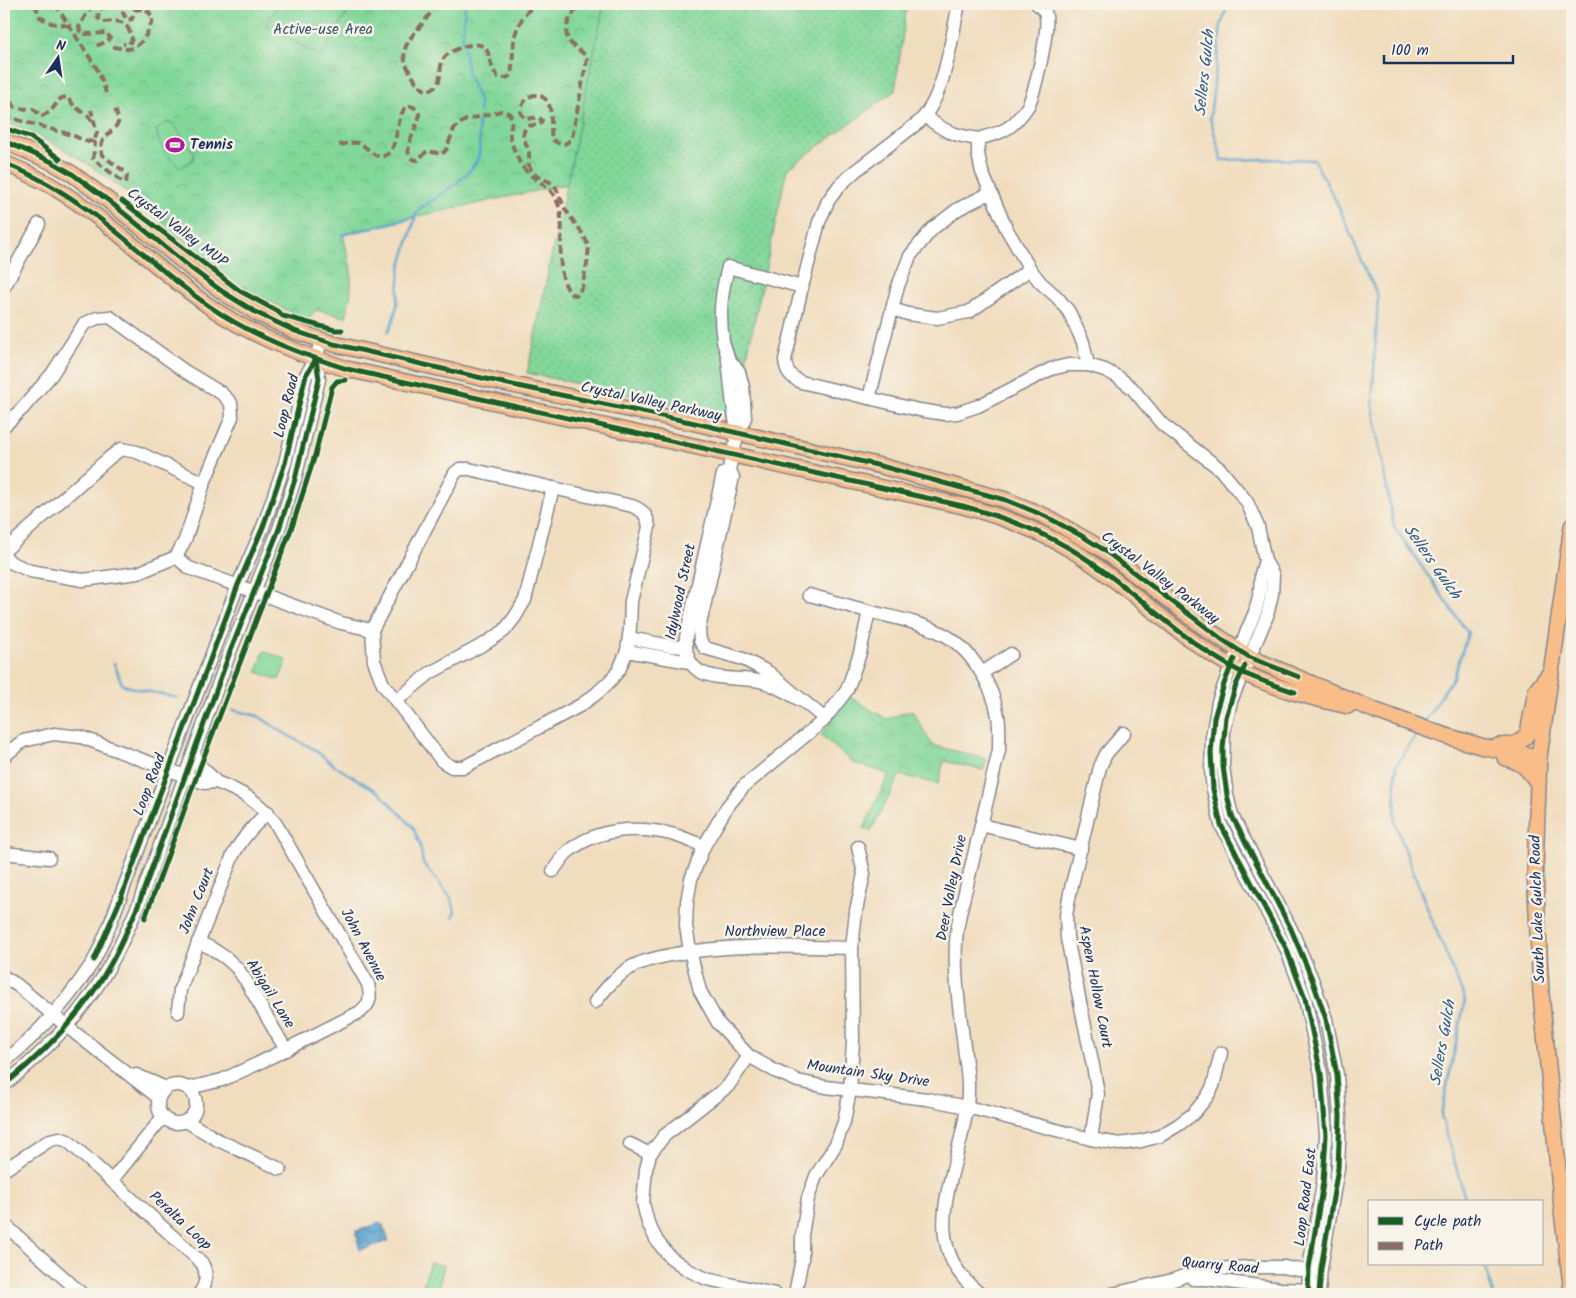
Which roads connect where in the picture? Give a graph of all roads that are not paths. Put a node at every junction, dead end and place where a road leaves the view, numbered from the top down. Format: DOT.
graph roads {
  1 [pos="958,4"];
  2 [pos="1036,4"];
  3 [pos="925,116"];
  4 [pos="978,139"];
  5 [pos="4,141"];
  6 [pos="4,163"];
  7 [pos="990,193"];
  8 [pos="39,224"];
  9 [pos="1030,269"];
  10 [pos="4,287"];
  11 [pos="802,287"];
  12 [pos="892,309"];
  13 [pos="321,340"];
  14 [pos="316,359"];
  15 [pos="1088,365"];
  16 [pos="870,398"];
  17 [pos="4,426"];
  18 [pos="738,433"];
  19 [pos="731,462"];
  20 [pos="204,483"];
  21 [pos="553,488"];
  22 [pos="1572,526"];
  23 [pos="4,551"];
  24 [pos="4,555"];
  25 [pos="176,557"];
  26 [pos="238,585"];
  27 [pos="255,591"];
  28 [pos="809,594"];
  29 [pos="869,611"];
  30 [pos="372,630"];
  31 [pos="629,638"];
  32 [pos="685,647"];
  33 [pos="627,651"];
  34 [pos="1011,654"];
  35 [pos="1244,654"];
  36 [pos="689,662"];
  37 [pos="1236,669"];
  38 [pos="1550,672"];
  39 [pos="982,673"];
  40 [pos="396,701"];
  41 [pos="802,701"];
  42 [pos="1376,711"];
  43 [pos="825,719"];
  44 [pos="1124,732"];
  45 [pos="1484,747"];
  46 [pos="194,752"];
  47 [pos="4,756"];
  48 [pos="1539,757"];
  49 [pos="169,770"];
  50 [pos="185,776"];
  51 [pos="216,782"];
  52 [pos="1538,783"];
  53 [pos="268,812"];
  54 [pos="981,825"];
  55 [pos="704,846"];
  56 [pos="858,847"];
  57 [pos="1081,848"];
  58 [pos="4,853"];
  59 [pos="49,858"];
  60 [pos="553,871"];
  61 [pos="198,942"];
  62 [pos="852,948"];
  63 [pos="690,951"];
  64 [pos="4,977"];
  65 [pos="595,1002"];
  66 [pos="178,1012"];
  67 [pos="53,1014"];
  68 [pos="66,1026"];
  69 [pos="286,1050"];
  70 [pos="1222,1053"];
  71 [pos="749,1056"];
  72 [pos="4,1062"];
  73 [pos="222,1080"];
  74 [pos="4,1085"];
  75 [pos="189,1088"];
  76 [pos="850,1090"];
  77 [pos="162,1093"];
  78 [pos="967,1107"];
  79 [pos="192,1113"];
  80 [pos="163,1117"];
  81 [pos="1091,1139"];
  82 [pos="630,1144"];
  83 [pos="650,1154"];
  84 [pos="280,1169"];
  85 [pos="4,1170"];
  86 [pos="112,1180"];
  87 [pos="4,1224"];
  88 [pos="1315,1268"];
  89 [pos="1173,1280"];
  90 [pos="1314,1292"];
  91 [pos="1572,1293"];
  92 [pos="82,1294"];
  93 [pos="200,1294"];
  94 [pos="775,1294"];
  95 [pos="795,1294"];
  96 [pos="980,1294"];
  97 [pos="1112,1294"];
  1 -- 3 [label="street"];
  2 -- 4 [label="street"];
  3 -- 4 [label="street"];
  3 -- 11 [label="street"];
  4 -- 7 [label="street"];
  5 -- 13 [label="main road, Crystal Valley Parkway"];
  6 -- 14 [label="main road, Crystal Valley Parkway"];
  7 -- 9 [label="street"];
  7 -- 12 [label="street"];
  8 -- 10 [label="street"];
  9 -- 12 [label="street"];
  9 -- 15 [label="street"];
  11 -- 16 [label="street"];
  11 -- 18 [label="street, Idylwood Street"];
  12 -- 16 [label="street"];
  13 -- 14 [label="street"];
  13 -- 18 [label="main road, Crystal Valley Parkway"];
  14 -- 19 [label="main road, Crystal Valley Parkway"];
  14 -- 26 [label="street, Loop Road"];
  14 -- 27 [label="street, Loop Road"];
  15 -- 16 [label="street"];
  15 -- 35 [label="street, Loop Road East"];
  17 -- 20 [label="street"];
  18 -- 19 [label="street, Idylwood Street"];
  18 -- 35 [label="main road, Crystal Valley Parkway"];
  19 -- 32 [label="street, Idylwood Street"];
  19 -- 37 [label="main road, Crystal Valley Parkway"];
  19 -- 41 [label="street, Idylwood Street"];
  20 -- 23 [label="street"];
  20 -- 25 [label="street"];
  21 -- 30 [label="street"];
  21 -- 31 [label="street"];
  21 -- 40 [label="street"];
  22 -- 38 [label="main road, South Lake Gulch Road"];
  24 -- 25 [label="street"];
  25 -- 26 [label="street"];
  26 -- 27 [label="street"];
  26 -- 49 [label="street, Loop Road"];
  27 -- 30 [label="street"];
  27 -- 46 [label="street, Loop Road"];
  28 -- 29 [label="street, Deer Valley Drive"];
  29 -- 39 [label="street, Deer Valley Drive"];
  29 -- 43 [label="street, Mountain Sky Drive"];
  30 -- 40 [label="street"];
  31 -- 32 [label="street"];
  31 -- 33 [label="street"];
  32 -- 36 [label="street, Idylwood Street"];
  33 -- 36 [label="street"];
  33 -- 40 [label="street"];
  34 -- 39 [label="street"];
  35 -- 37 [label="street, Loop Road East"];
  35 -- 42 [label="main road, Crystal Valley Parkway"];
  36 -- 41 [label="street, Idylwood Street"];
  37 -- 42 [label="main road, Crystal Valley Parkway"];
  37 -- 88 [label="street, Loop Road East"];
  38 -- 45 [label="main road"];
  38 -- 48 [label="main road, South Lake Gulch Road"];
  39 -- 54 [label="street, Deer Valley Drive"];
  41 -- 43 [label="street, Idylwood Street"];
  42 -- 45 [label="main road, Crystal Valley Parkway"];
  43 -- 55 [label="street, Mountain Sky Drive"];
  44 -- 57 [label="street, Aspen Hollow Court"];
  45 -- 48 [label="main road, Crystal Valley Parkway"];
  45 -- 52 [label="main road"];
  46 -- 50 [label="street, Loop Road"];
  46 -- 51 [label="street, John Avenue"];
  47 -- 49 [label="street, John Avenue"];
  48 -- 52 [label="main road, South Lake Gulch Road"];
  49 -- 50 [label="street, John Avenue"];
  49 -- 67 [label="street, Loop Road"];
  50 -- 51 [label="street, John Avenue"];
  50 -- 68 [label="street, Loop Road"];
  51 -- 53 [label="street, John Avenue"];
  52 -- 91 [label="main road, South Lake Gulch Road"];
  53 -- 61 [label="street, John Court"];
  53 -- 69 [label="street, John Avenue"];
  54 -- 57 [label="street"];
  54 -- 78 [label="street, Deer Valley Drive"];
  55 -- 60 [label="street"];
  55 -- 63 [label="street, Mountain Sky Drive"];
  56 -- 62 [label="street"];
  57 -- 81 [label="street, Aspen Hollow Court"];
  58 -- 59 [label="street"];
  61 -- 66 [label="street, John Court"];
  61 -- 69 [label="street, Abigail Lane"];
  62 -- 63 [label="street, Northview Place"];
  62 -- 76 [label="street"];
  63 -- 65 [label="street, Northview Place"];
  63 -- 71 [label="street, Mountain Sky Drive"];
  64 -- 67 [label="street"];
  67 -- 68 [label="street"];
  67 -- 72 [label="street, Loop Road"];
  68 -- 74 [label="street, Loop Road"];
  68 -- 77 [label="street"];
  69 -- 73 [label="street, John Avenue"];
  70 -- 81 [label="street, Mountain Sky Drive"];
  71 -- 76 [label="street, Mountain Sky Drive"];
  71 -- 83 [label="street"];
  73 -- 75 [label="street, John Avenue"];
  73 -- 79 [label="street, John Avenue"];
  75 -- 77 [label="street"];
  75 -- 79 [label="street"];
  76 -- 78 [label="street, Mountain Sky Drive"];
  76 -- 95 [label="street"];
  77 -- 80 [label="street"];
  78 -- 81 [label="street, Mountain Sky Drive"];
  78 -- 96 [label="street, Deer Valley Drive"];
  79 -- 80 [label="street"];
  79 -- 84 [label="street"];
  80 -- 86 [label="street"];
  82 -- 83 [label="street"];
  83 -- 94 [label="street"];
  85 -- 86 [label="street, Peralta Loop"];
  86 -- 93 [label="street, Peralta Loop"];
  87 -- 92 [label="street"];
  88 -- 89 [label="street, Quarry Road"];
  88 -- 90 [label="street, Loop Road East"];
  89 -- 90 [label="street, Quarry Road"];
  89 -- 97 [label="street"];
}
